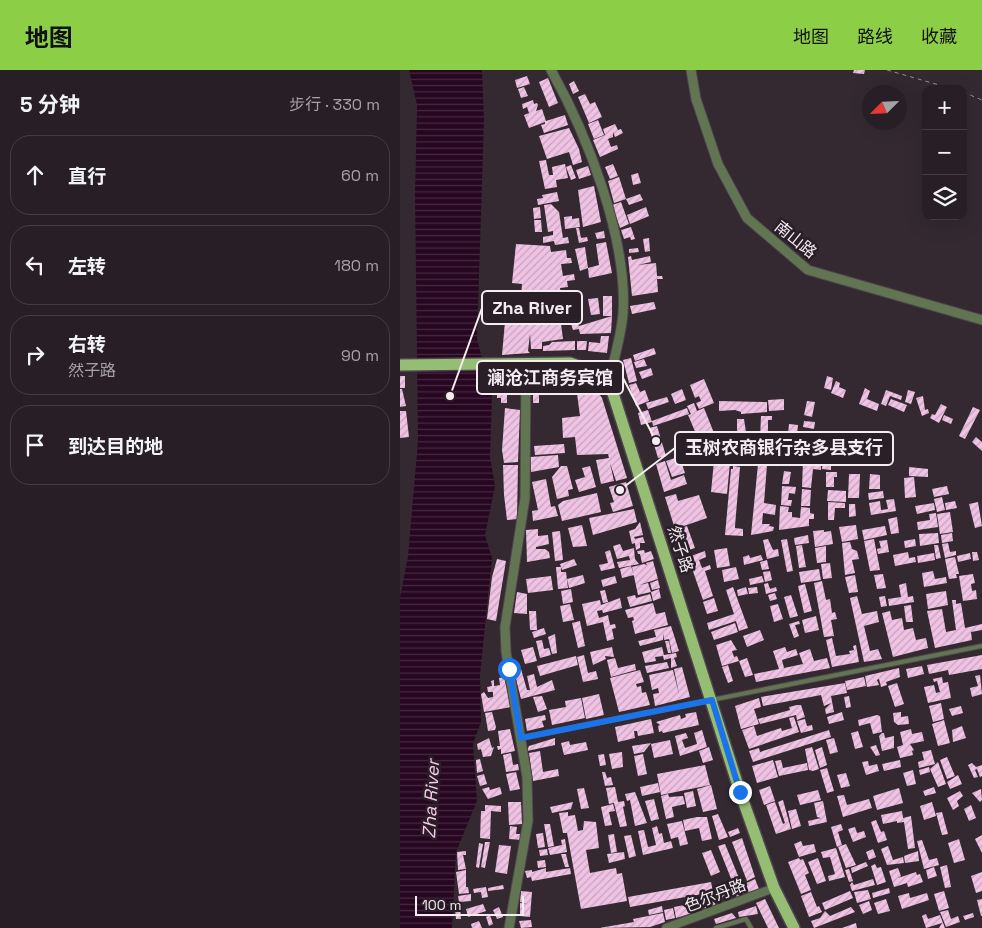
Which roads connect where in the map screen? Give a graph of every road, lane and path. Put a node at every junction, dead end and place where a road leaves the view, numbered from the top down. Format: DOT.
graph roads {
  1 [pos="552,70"];
  2 [pos="691,70"];
  3 [pos="887,70"];
  4 [pos="939,85"];
  5 [pos="967,94"];
  6 [pos="982,100"];
  7 [pos="982,320"];
  8 [pos="521,364"];
  9 [pos="400,365"];
  10 [pos="609,381"];
  11 [pos="982,646"];
  12 [pos="712,700"];
  13 [pos="521,738"];
  14 [pos="774,888"];
  15 [pos="509,928"];
  16 [pos="666,928"];
  17 [pos="716,928"];
  18 [pos="751,928"];
  19 [pos="794,928"];
  1 -- 10 [label="street"];
  2 -- 7 [label="street, 南山路"];
  3 -- 4 [label="path"];
  5 -- 6 [label="path"];
  8 -- 9 [label="main road"];
  8 -- 10 [label="main road"];
  8 -- 13 [label="street"];
  10 -- 12 [label="main road, 然子路"];
  11 -- 12 [label="lane"];
  12 -- 13 [label="lane"];
  12 -- 14 [label="main road, 然子路"];
  13 -- 15 [label="street"];
  14 -- 16 [label="street, 色尔丹路"];
  14 -- 19 [label="main road, 然子路"];
  17 -- 18 [label="lane"];
}
